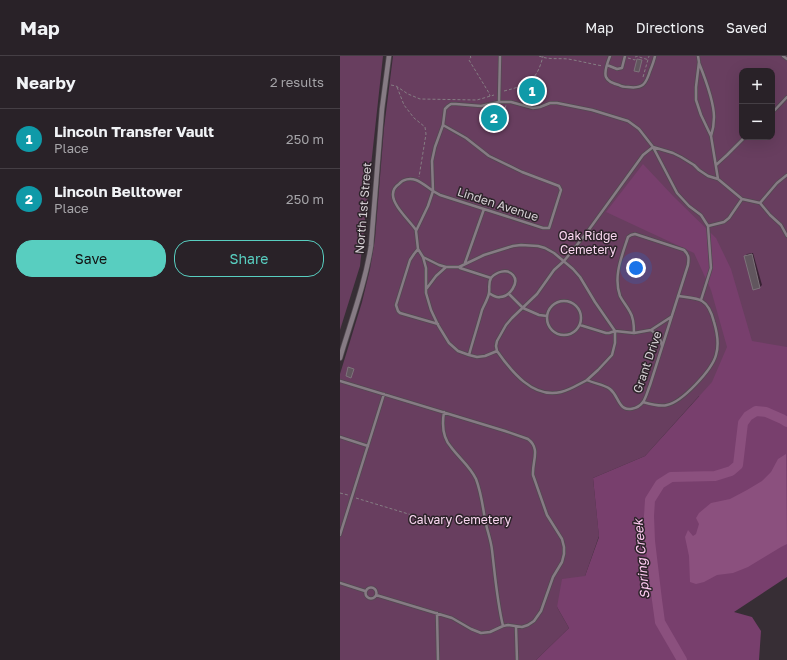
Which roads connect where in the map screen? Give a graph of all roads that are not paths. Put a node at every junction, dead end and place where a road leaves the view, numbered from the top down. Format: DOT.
graph roads {
  1 [pos="389,56"];
  2 [pos="500,56"];
  3 [pos="610,56"];
  4 [pos="625,56"];
  5 [pos="655,56"];
  6 [pos="698,56"];
  7 [pos="783,56"];
  8 [pos="787,59"];
  9 [pos="699,62"];
  10 [pos="607,65"];
  11 [pos="787,97"];
  12 [pos="499,102"];
  13 [pos="775,110"];
  14 [pos="443,125"];
  15 [pos="711,136"];
  16 [pos="741,140"];
  17 [pos="653,147"];
  18 [pos="716,165"];
  19 [pos="787,175"];
  20 [pos="718,179"];
  21 [pos="433,192"];
  22 [pos="742,198"];
  23 [pos="760,203"];
  24 [pos="484,209"];
  25 [pos="708,226"];
  26 [pos="416,231"];
  27 [pos="787,236"];
  28 [pos="418,250"];
  29 [pos="423,257"];
  30 [pos="564,260"];
  31 [pos="465,264"];
  32 [pos="446,267"];
  33 [pos="460,268"];
  34 [pos="491,278"];
  35 [pos="427,289"];
  36 [pos="489,293"];
  37 [pos="509,294"];
  38 [pos="678,296"];
  39 [pos="701,300"];
  40 [pos="523,308"];
  41 [pos="547,316"];
  42 [pos="671,317"];
  43 [pos="438,325"];
  44 [pos="580,325"];
  45 [pos="651,330"];
  46 [pos="615,331"];
  47 [pos="634,333"];
  48 [pos="662,346"];
  49 [pos="497,350"];
  50 [pos="469,355"];
  51 [pos="340,358"];
  52 [pos="587,380"];
  53 [pos="340,381"];
  54 [pos="384,394"];
  55 [pos="643,402"];
  56 [pos="444,412"];
  57 [pos="340,437"];
  58 [pos="368,446"];
  59 [pos="340,535"];
  60 [pos="340,583"];
  61 [pos="365,591"];
  62 [pos="376,595"];
  63 [pos="437,614"];
  64 [pos="503,626"];
  65 [pos="516,627"];
  66 [pos="438,660"];
  67 [pos="517,660"];
  1 -- 51 [label="street, North 1st Street"];
  2 -- 12 [label="lane"];
  3 -- 10 [label="lane"];
  4 -- 10 [label="lane"];
  5 -- 10 [label="lane"];
  6 -- 9 [label="lane"];
  7 -- 8 [label="lane"];
  9 -- 15 [label="lane"];
  9 -- 15 [label="lane"];
  11 -- 13 [label="lane"];
  12 -- 14 [label="lane"];
  12 -- 17 [label="lane"];
  14 -- 21 [label="lane"];
  14 -- 24 [label="lane, Linden Avenue"];
  15 -- 18 [label="lane"];
  16 -- 18 [label="lane"];
  17 -- 20 [label="lane"];
  17 -- 25 [label="lane"];
  17 -- 30 [label="lane"];
  18 -- 20 [label="lane"];
  19 -- 23 [label="lane"];
  20 -- 22 [label="lane"];
  21 -- 24 [label="lane, Linden Avenue"];
  21 -- 26 [label="lane"];
  21 -- 26 [label="lane"];
  22 -- 23 [label="lane"];
  22 -- 25 [label="lane"];
  23 -- 27 [label="lane"];
  24 -- 31 [label="lane"];
  25 -- 39 [label="lane"];
  26 -- 28 [label="lane"];
  28 -- 29 [label="lane"];
  28 -- 43 [label="lane"];
  29 -- 32 [label="lane"];
  29 -- 35 [label="lane"];
  30 -- 31 [label="lane"];
  30 -- 40 [label="lane"];
  30 -- 46 [label="lane"];
  31 -- 33 [label="lane"];
  32 -- 33 [label="lane"];
  32 -- 35 [label="lane"];
  33 -- 34 [label="lane"];
  34 -- 36 [label="lane"];
  34 -- 37 [label="lane"];
  35 -- 43 [label="lane"];
  36 -- 37 [label="lane"];
  36 -- 50 [label="lane"];
  37 -- 40 [label="lane"];
  38 -- 39 [label="lane"];
  38 -- 42 [label="lane, Grant Drive"];
  38 -- 47 [label="lane, Grant Drive"];
  39 -- 55 [label="lane"];
  40 -- 41 [label="lane"];
  40 -- 49 [label="lane"];
  41 -- 44 [label="lane"];
  41 -- 44 [label="lane"];
  42 -- 45 [label="lane"];
  42 -- 48 [label="lane, Grant Drive"];
  43 -- 50 [label="lane"];
  44 -- 46 [label="lane"];
  45 -- 47 [label="lane"];
  45 -- 48 [label="lane"];
  46 -- 47 [label="lane"];
  46 -- 52 [label="lane"];
  48 -- 55 [label="lane, Grant Drive"];
  49 -- 50 [label="lane"];
  49 -- 52 [label="lane"];
  52 -- 55 [label="lane, Grant Drive"];
  53 -- 54 [label="lane"];
  54 -- 56 [label="lane"];
  54 -- 58 [label="lane"];
  56 -- 64 [label="lane"];
  56 -- 65 [label="lane"];
  57 -- 58 [label="lane"];
  58 -- 59 [label="lane"];
  60 -- 61 [label="lane"];
  61 -- 62 [label="lane"];
  61 -- 62 [label="lane"];
  62 -- 63 [label="lane"];
  63 -- 64 [label="lane"];
  63 -- 66 [label="lane"];
  64 -- 65 [label="lane"];
  65 -- 67 [label="lane"];
}
